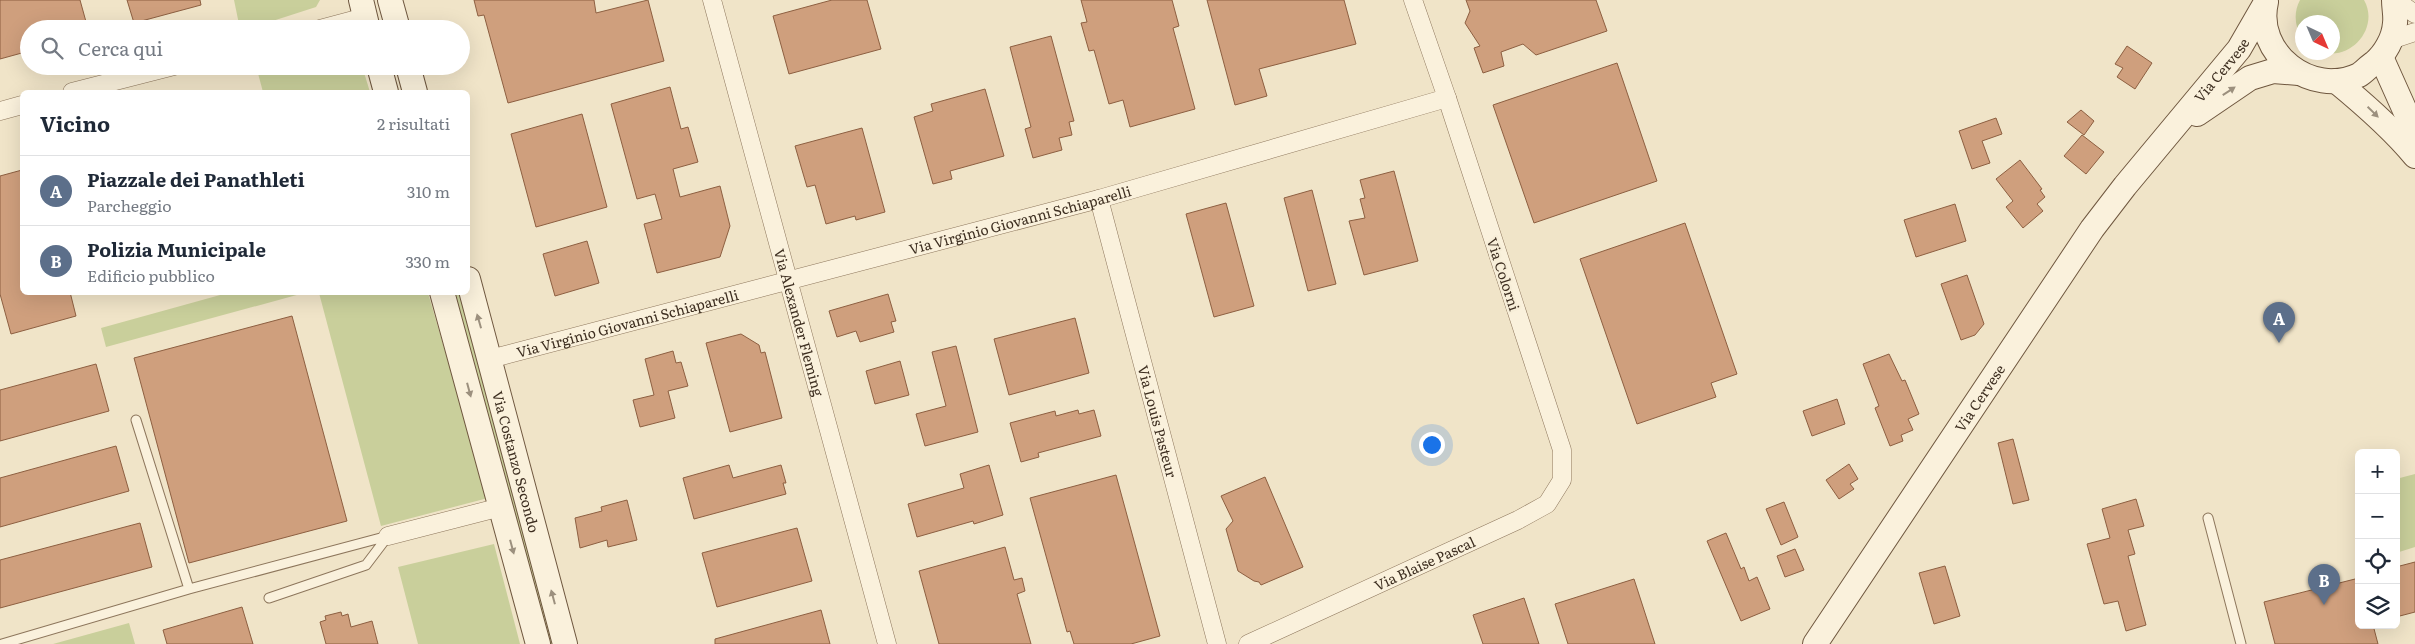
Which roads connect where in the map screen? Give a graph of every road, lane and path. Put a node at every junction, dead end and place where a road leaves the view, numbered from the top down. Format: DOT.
graph roads {
  1 [pos="390,0"];
  2 [pos="712,0"];
  3 [pos="1413,0"];
  4 [pos="2394,0"];
  5 [pos="2266,2"];
  6 [pos="2415,14"];
  7 [pos="365,15"];
  8 [pos="349,20"];
  9 [pos="396,20"];
  10 [pos="2415,32"];
  11 [pos="2386,49"];
  12 [pos="2299,73"];
  13 [pos="139,75"];
  14 [pos="381,75"];
  15 [pos="411,75"];
  16 [pos="2336,81"];
  17 [pos="80,90"];
  18 [pos="385,90"];
  19 [pos="415,90"];
  20 [pos="1447,98"];
  21 [pos="20,106"];
  22 [pos="0,111"];
  23 [pos="2415,133"];
  24 [pos="2151,155"];
  25 [pos="2415,156"];
  26 [pos="1099,199"];
  27 [pos="789,281"];
  28 [pos="470,286"];
  29 [pos="443,295"];
  30 [pos="490,359"];
  31 [pos="136,420"];
  32 [pos="1562,450"];
  33 [pos="501,507"];
  34 [pos="2208,518"];
  35 [pos="388,536"];
  36 [pos="189,588"];
  37 [pos="269,598"];
  38 [pos="2,644"];
  39 [pos="538,644"];
  40 [pos="565,644"];
  41 [pos="887,644"];
  42 [pos="1217,644"];
  43 [pos="1248,644"];
  44 [pos="1815,644"];
  45 [pos="2241,644"];
  1 -- 9 [label="main road"];
  2 -- 27 [label="street, Via Alexander Fleming"];
  3 -- 20 [label="street"];
  4 -- 6 [label="street"];
  4 -- 11 [label="main road"];
  5 -- 12 [label="main road, Via Cervese"];
  5 -- 24 [label="main road, Via Cervese"];
  7 -- 8 [label="street"];
  10 -- 11 [label="street"];
  11 -- 16 [label="main road, Via Cervese"];
  11 -- 23 [label="main road"];
  12 -- 16 [label="main road, Via Cervese"];
  24 -- 12 [label="main road, Via Cervese, one-way"];
  13 -- 17 [label="street"];
  14 -- 18 [label="main road"];
  15 -- 19 [label="main road"];
  16 -- 25 [label="main road, one-way"];
  20 -- 26 [label="street, Via Virginio Giovanni Schiaparelli"];
  20 -- 32 [label="street, Via Colorni"];
  21 -- 22 [label="street"];
  24 -- 44 [label="main road, Via Cervese"];
  26 -- 27 [label="street, Via Virginio Giovanni Schiaparelli"];
  26 -- 42 [label="street, Via Louis Pasteur"];
  27 -- 30 [label="street, Via Virginio Giovanni Schiaparelli"];
  27 -- 41 [label="street, Via Alexander Fleming"];
  30 -- 28 [label="main road, Via Costanzo Secondo, one-way"];
  29 -- 33 [label="main road, Via Costanzo Secondo, one-way"];
  40 -- 30 [label="main road, Via Costanzo Secondo, one-way"];
  31 -- 36 [label="lane"];
  32 -- 43 [label="street, Via Blaise Pascal"];
  33 -- 35 [label="street"];
  33 -- 39 [label="main road, Via Costanzo Secondo, one-way"];
  34 -- 45 [label="lane"];
  35 -- 36 [label="lane"];
  35 -- 37 [label="lane"];
  36 -- 38 [label="lane"];
}
